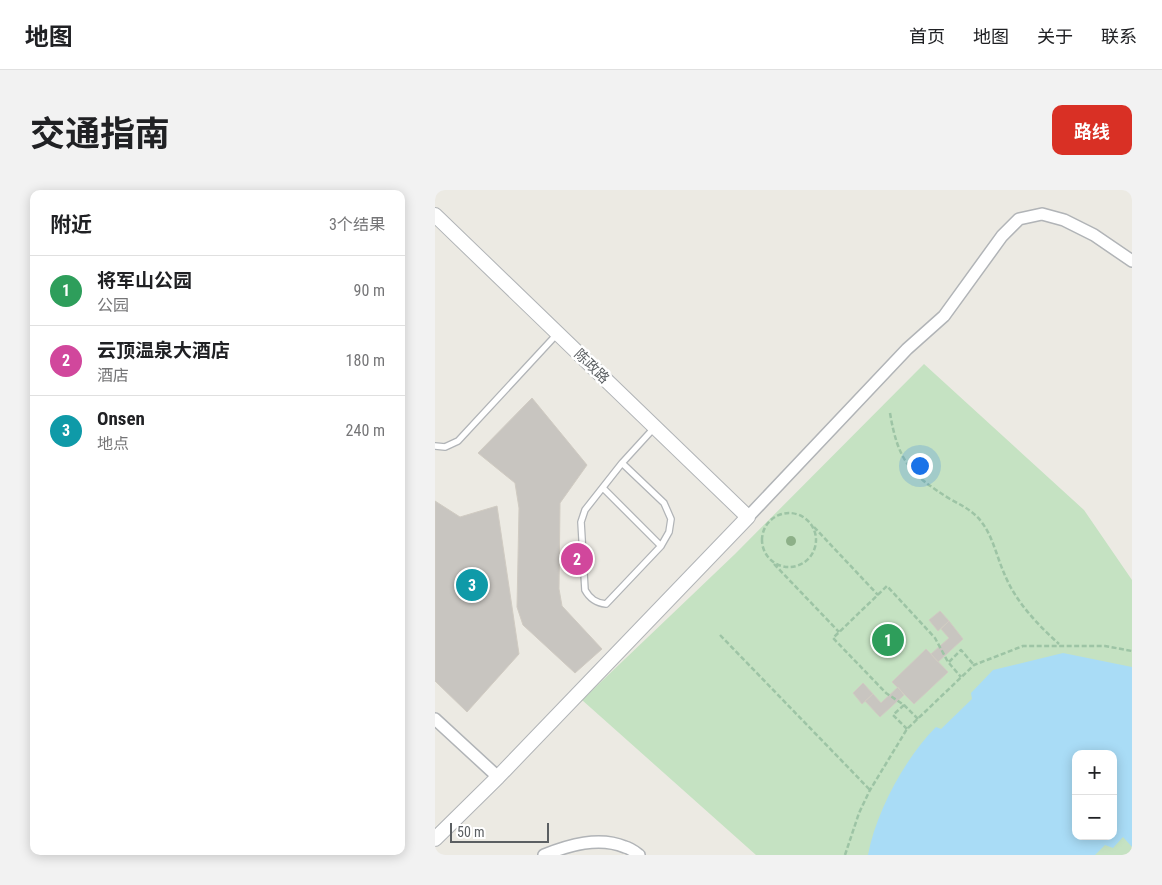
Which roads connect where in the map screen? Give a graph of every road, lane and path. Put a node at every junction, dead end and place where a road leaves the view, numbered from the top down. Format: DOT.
graph roads {
  1 [pos="435,215"];
  2 [pos="1132,261"];
  3 [pos="558,333"];
  4 [pos="890,413"];
  5 [pos="656,426"];
  6 [pos="435,446"];
  7 [pos="622,463"];
  8 [pos="603,488"];
  9 [pos="748,517"];
  10 [pos="806,520"];
  11 [pos="661,546"];
  12 [pos="770,559"];
  13 [pos="878,595"];
  14 [pos="839,632"];
  15 [pos="720,634"];
  16 [pos="1060,645"];
  17 [pos="1132,651"];
  18 [pos="948,662"];
  19 [pos="973,665"];
  20 [pos="961,677"];
  21 [pos="904,705"];
  22 [pos="435,719"];
  23 [pos="918,719"];
  24 [pos="907,729"];
  25 [pos="498,777"];
  26 [pos="870,790"];
  27 [pos="435,839"];
  28 [pos="544,855"];
  29 [pos="639,855"];
  30 [pos="845,855"];
  1 -- 3 [label="street, 陈政路"];
  2 -- 9 [label="street"];
  3 -- 5 [label="street, 陈政路"];
  3 -- 6 [label="lane"];
  4 -- 16 [label="path"];
  5 -- 7 [label="lane"];
  5 -- 9 [label="street, 陈政路"];
  7 -- 8 [label="lane"];
  7 -- 11 [label="lane"];
  8 -- 11 [label="lane"];
  8 -- 11 [label="lane"];
  9 -- 25 [label="street"];
  10 -- 12 [label="path"];
  10 -- 12 [label="path"];
  10 -- 13 [label="path"];
  12 -- 14 [label="path"];
  13 -- 14 [label="path"];
  13 -- 18 [label="path"];
  14 -- 21 [label="path"];
  15 -- 26 [label="path"];
  16 -- 17 [label="path"];
  16 -- 19 [label="path"];
  18 -- 19 [label="path"];
  18 -- 20 [label="path"];
  19 -- 20 [label="path"];
  20 -- 23 [label="path"];
  21 -- 23 [label="path"];
  21 -- 24 [label="path"];
  22 -- 25 [label="street"];
  23 -- 24 [label="path"];
  24 -- 26 [label="path"];
  25 -- 27 [label="street"];
  26 -- 30 [label="path"];
  28 -- 29 [label="street"];
}
